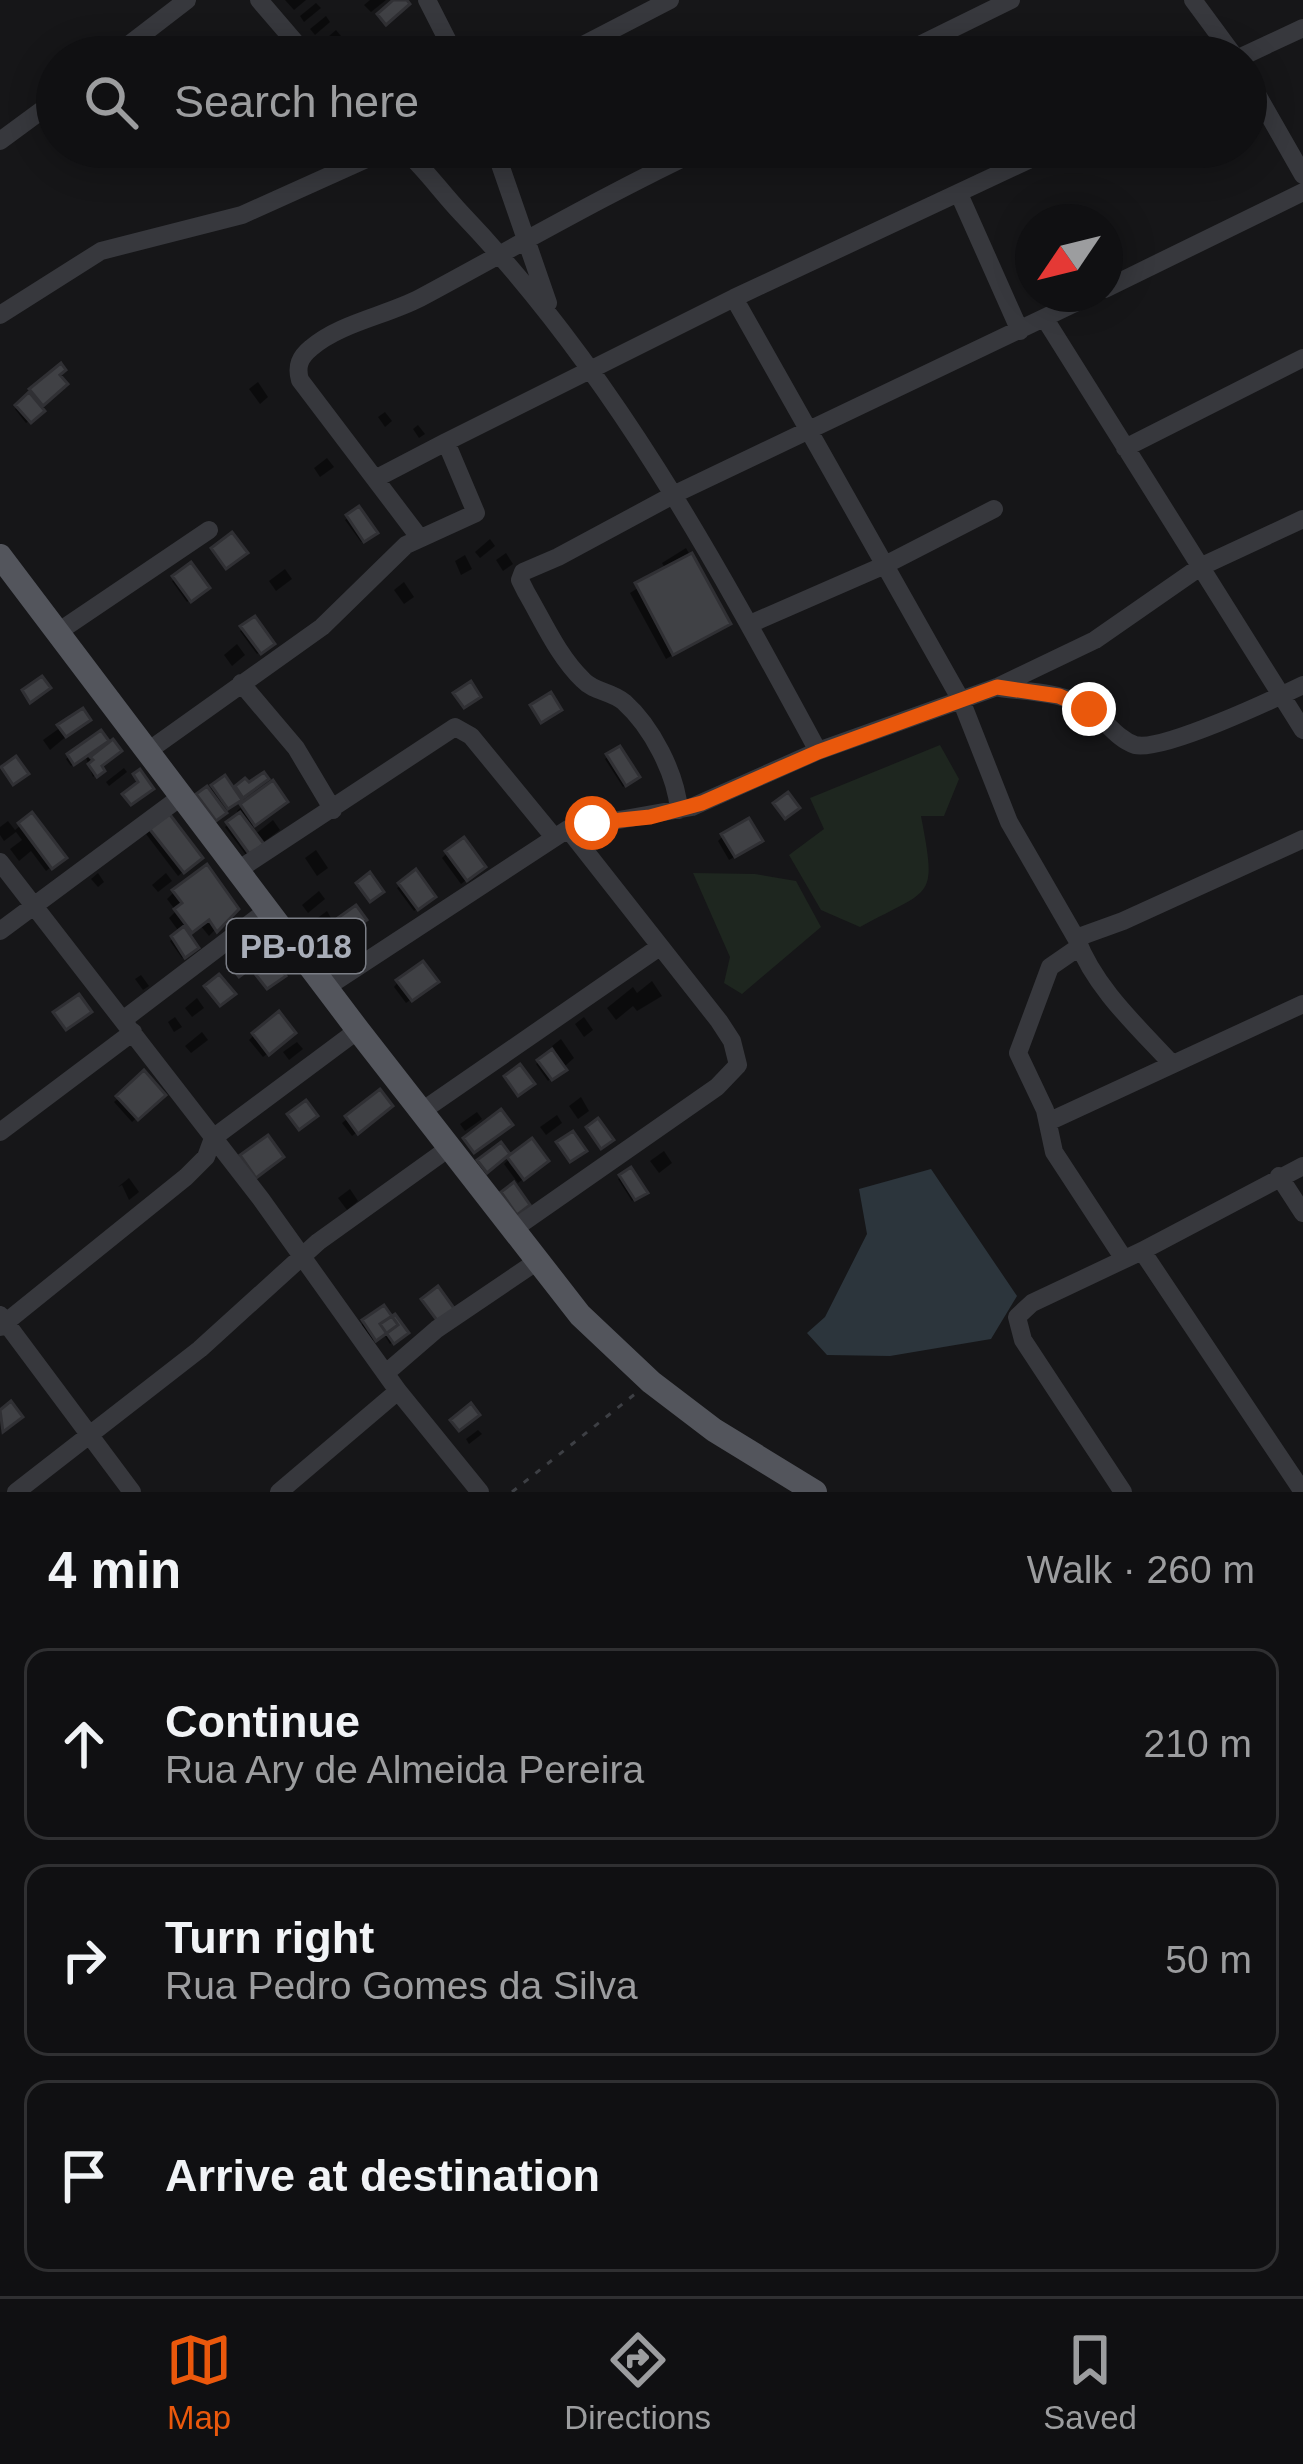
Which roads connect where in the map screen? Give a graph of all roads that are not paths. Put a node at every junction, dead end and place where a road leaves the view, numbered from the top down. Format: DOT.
graph roads {
  1 [pos="187,0"];
  2 [pos="260,0"];
  3 [pos="427,0"];
  4 [pos="670,0"];
  5 [pos="1011,0"];
  6 [pos="1192,0"];
  7 [pos="1303,28"];
  8 [pos="140,36"];
  9 [pos="290,36"];
  10 [pos="445,36"];
  11 [pos="601,36"];
  12 [pos="938,36"];
  13 [pos="1221,36"];
  14 [pos="1267,44"];
  15 [pos="1267,112"];
  16 [pos="36,114"];
  17 [pos="0,141"];
  18 [pos="349,168"];
  19 [pos="417,168"];
  20 [pos="501,168"];
  21 [pos="665,168"];
  22 [pos="1013,168"];
  23 [pos="1303,175"];
  24 [pos="1303,192"];
  25 [pos="959,194"];
  26 [pos="526,239"];
  27 [pos="500,253"];
  28 [pos="1123,280"];
  29 [pos="734,298"];
  30 [pos="1059,312"];
  31 [pos="0,315"];
  32 [pos="554,319"];
  33 [pos="1045,319"];
  34 [pos="1021,331"];
  35 [pos="1303,358"];
  36 [pos="592,368"];
  37 [pos="808,434"];
  38 [pos="446,442"];
  39 [pos="1125,448"];
  40 [pos="375,478"];
  41 [pos="675,494"];
  42 [pos="994,508"];
  43 [pos="1303,519"];
  44 [pos="208,530"];
  45 [pos="419,537"];
  46 [pos="0,556"];
  47 [pos="885,565"];
  48 [pos="1200,567"];
  49 [pos="750,624"];
  50 [pos="58,632"];
  51 [pos="242,683"];
  52 [pos="1303,686"];
  53 [pos="997,687"];
  54 [pos="1281,696"];
  55 [pos="961,700"];
  56 [pos="1303,730"];
  57 [pos="148,751"];
  58 [pos="818,752"];
  59 [pos="182,796"];
  60 [pos="333,810"];
  61 [pos="679,810"];
  62 [pos="561,833"];
  63 [pos="1303,838"];
  64 [pos="0,862"];
  65 [pos="238,870"];
  66 [pos="35,902"];
  67 [pos="268,909"];
  68 [pos="0,931"];
  69 [pos="1078,943"];
  70 [pos="658,948"];
  71 [pos="327,987"];
  72 [pos="1303,1004"];
  73 [pos="128,1026"];
  74 [pos="358,1030"];
  75 [pos="1172,1064"];
  76 [pos="422,1111"];
  77 [pos="1048,1122"];
  78 [pos="0,1132"];
  79 [pos="213,1138"];
  80 [pos="449,1148"];
  81 [pos="1303,1166"];
  82 [pos="1279,1177"];
  83 [pos="1303,1213"];
  84 [pos="512,1229"];
  85 [pos="1133,1255"];
  86 [pos="302,1257"];
  87 [pos="536,1262"];
  88 [pos="2,1321"];
  89 [pos="386,1373"];
  90 [pos="398,1391"];
  91 [pos="91,1433"];
  92 [pos="16,1492"];
  93 [pos="133,1492"];
  94 [pos="279,1492"];
  95 [pos="480,1492"];
  96 [pos="815,1492"];
  97 [pos="1123,1492"];
  98 [pos="1303,1492"];
  1 -- 8 [label="street"];
  2 -- 9 [label="street"];
  3 -- 10 [label="street"];
  4 -- 11 [label="street"];
  5 -- 12 [label="street"];
  6 -- 13 [label="street"];
  7 -- 14 [label="street"];
  15 -- 23 [label="street"];
  16 -- 17 [label="street"];
  18 -- 31 [label="street"];
  19 -- 27 [label="street"];
  20 -- 26 [label="street"];
  21 -- 26 [label="street"];
  22 -- 25 [label="street"];
  24 -- 28 [label="street"];
  25 -- 29 [label="street"];
  25 -- 34 [label="street"];
  26 -- 27 [label="street"];
  26 -- 32 [label="street"];
  27 -- 32 [label="street"];
  27 -- 40 [label="street"];
  29 -- 36 [label="street"];
  29 -- 37 [label="street"];
  30 -- 33 [label="street"];
  32 -- 36 [label="street"];
  33 -- 34 [label="street"];
  33 -- 39 [label="street"];
  34 -- 37 [label="street"];
  35 -- 39 [label="street"];
  36 -- 38 [label="street"];
  36 -- 41 [label="street"];
  37 -- 41 [label="street"];
  37 -- 47 [label="street"];
  38 -- 40 [label="street"];
  38 -- 45 [label="street"];
  39 -- 48 [label="street"];
  40 -- 45 [label="street"];
  41 -- 49 [label="street"];
  41 -- 61 [label="street"];
  42 -- 47 [label="street"];
  43 -- 48 [label="street"];
  44 -- 50 [label="street"];
  45 -- 51 [label="street"];
  46 -- 50 [label="main road, PB-018"];
  47 -- 49 [label="street"];
  47 -- 55 [label="street"];
  48 -- 53 [label="street"];
  48 -- 54 [label="street"];
  49 -- 58 [label="street"];
  50 -- 57 [label="main road, PB-018"];
  51 -- 57 [label="street"];
  51 -- 60 [label="street"];
  52 -- 54 [label="street"];
  53 -- 54 [label="street"];
  53 -- 55 [label="street"];
  54 -- 56 [label="street"];
  55 -- 58 [label="street"];
  55 -- 69 [label="street"];
  57 -- 59 [label="main road, PB-018"];
  58 -- 61 [label="street"];
  59 -- 65 [label="main road, PB-018"];
  59 -- 66 [label="street"];
  60 -- 62 [label="street"];
  60 -- 65 [label="street"];
  61 -- 62 [label="street"];
  62 -- 70 [label="street"];
  62 -- 71 [label="street"];
  63 -- 69 [label="street"];
  64 -- 66 [label="street"];
  65 -- 67 [label="main road, PB-018"];
  66 -- 68 [label="street"];
  66 -- 73 [label="street"];
  67 -- 71 [label="main road, PB-018"];
  67 -- 73 [label="street"];
  69 -- 75 [label="street"];
  69 -- 77 [label="street"];
  70 -- 76 [label="street"];
  70 -- 84 [label="street"];
  71 -- 74 [label="main road, PB-018"];
  72 -- 75 [label="street"];
  73 -- 78 [label="street"];
  73 -- 79 [label="street"];
  74 -- 76 [label="main road, PB-018"];
  74 -- 79 [label="street"];
  75 -- 77 [label="street"];
  76 -- 80 [label="main road, PB-018"];
  77 -- 85 [label="street"];
  79 -- 86 [label="street"];
  79 -- 88 [label="street"];
  80 -- 84 [label="main road, PB-018"];
  80 -- 86 [label="street"];
  81 -- 82 [label="street"];
  82 -- 83 [label="street"];
  82 -- 85 [label="street"];
  84 -- 87 [label="main road, PB-018"];
  85 -- 97 [label="street"];
  85 -- 98 [label="street"];
  86 -- 89 [label="street"];
  86 -- 91 [label="street"];
  87 -- 89 [label="street"];
  87 -- 96 [label="main road, PB-018"];
  88 -- 91 [label="street"];
  89 -- 90 [label="street"];
  90 -- 94 [label="street"];
  90 -- 95 [label="street"];
  91 -- 92 [label="street"];
  91 -- 93 [label="street"];
}
